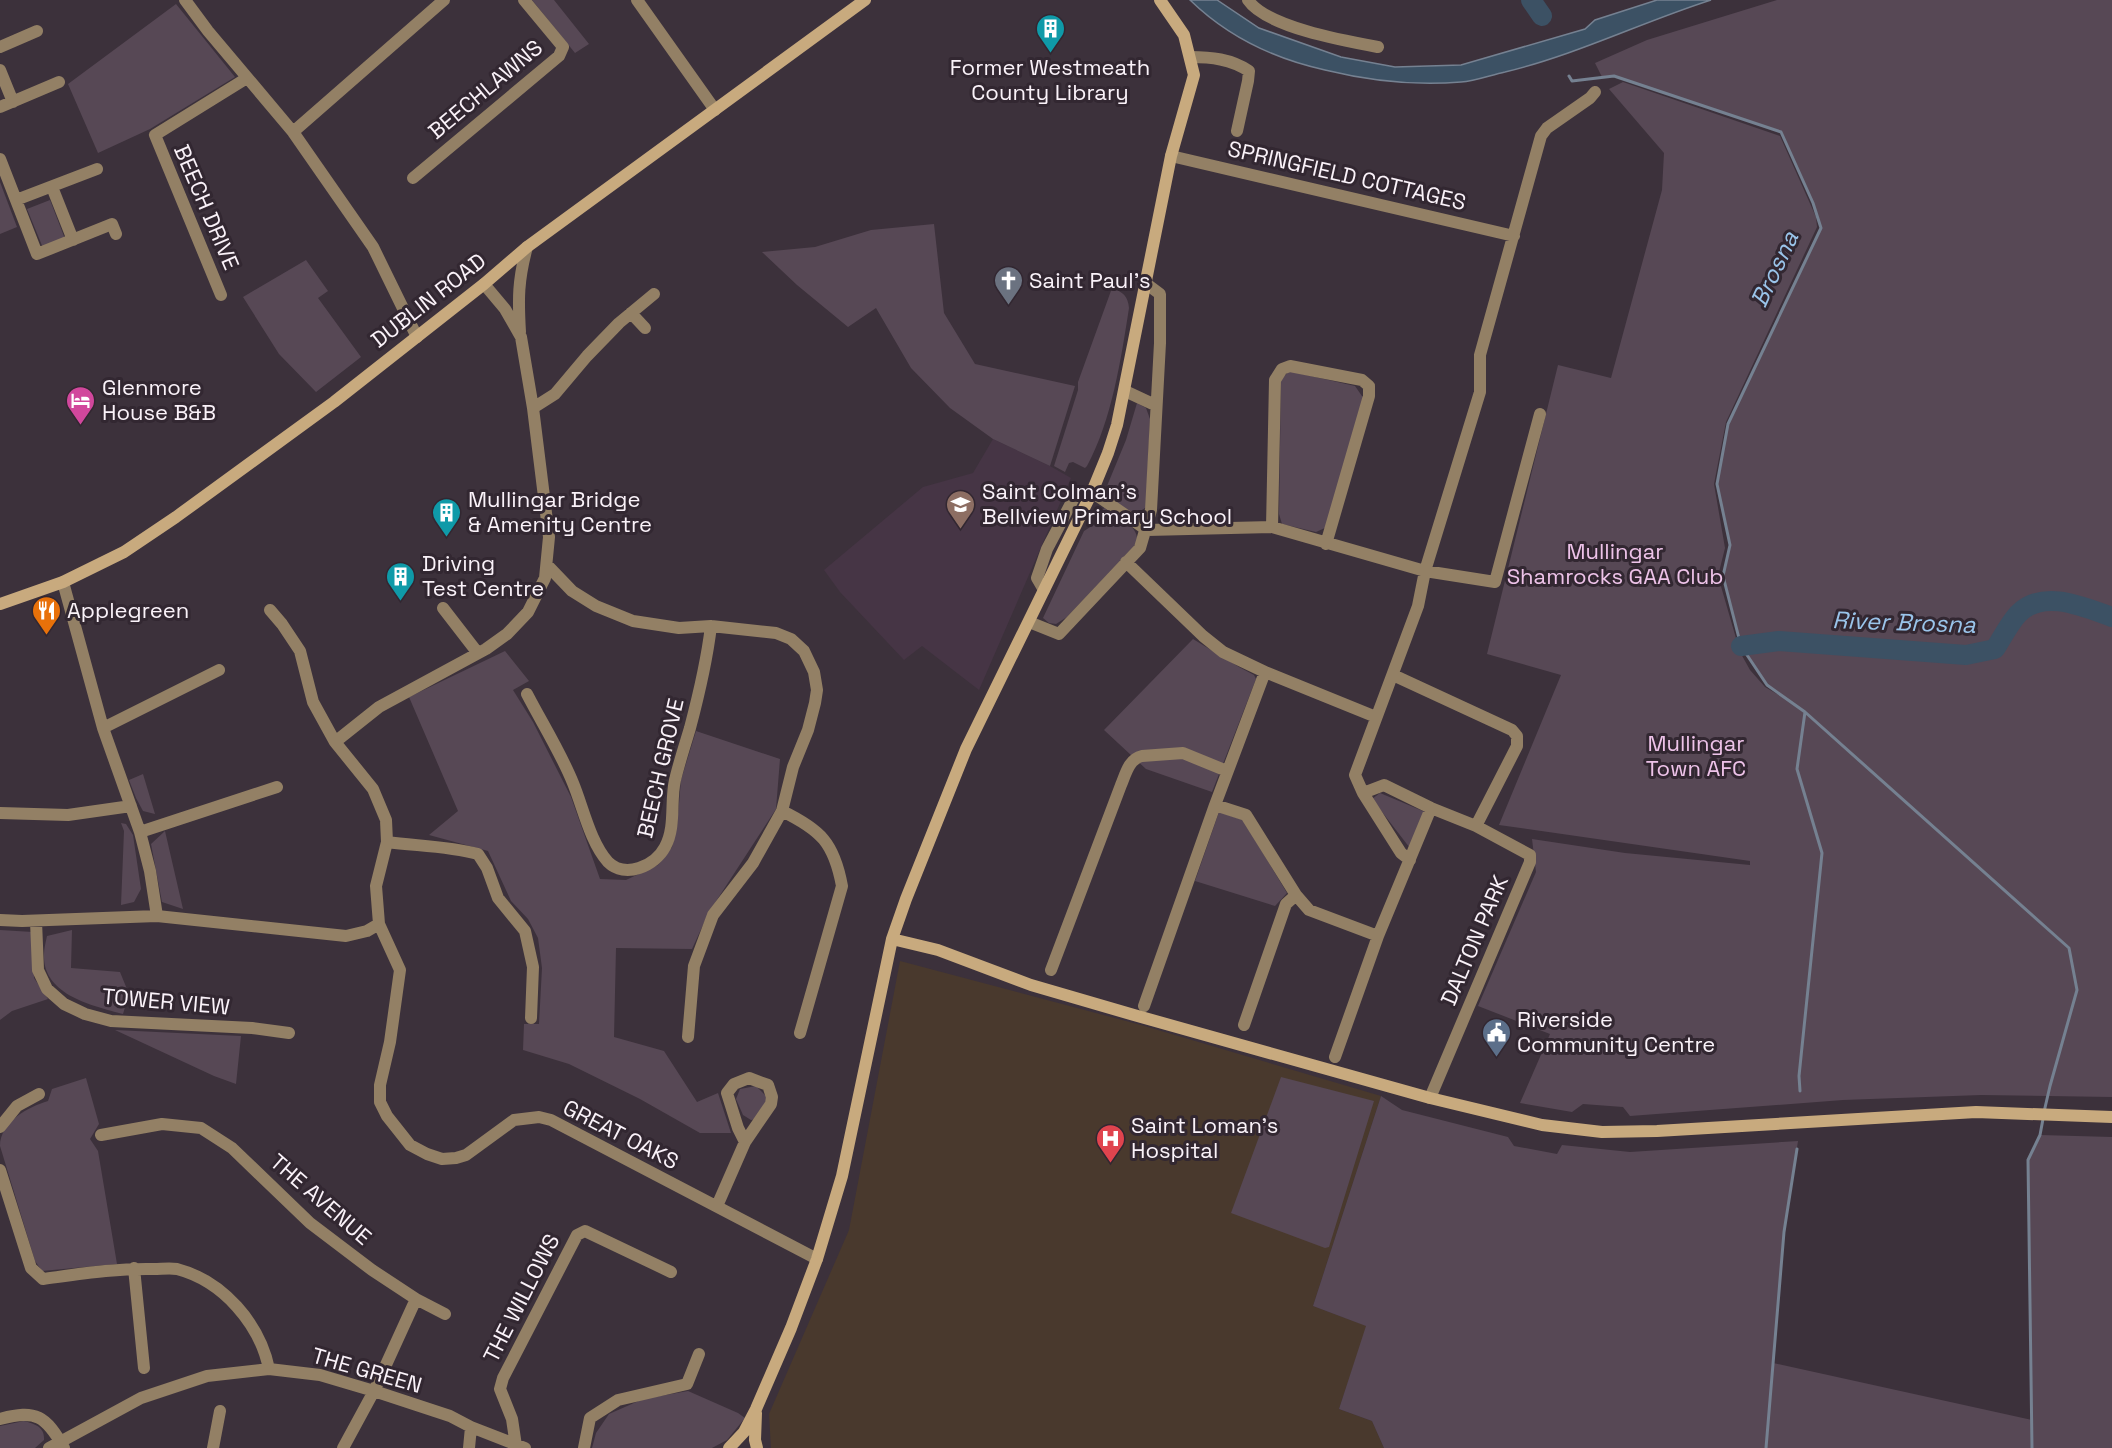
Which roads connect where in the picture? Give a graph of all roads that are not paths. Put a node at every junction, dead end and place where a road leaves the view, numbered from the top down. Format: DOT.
graph roads {
  1 [pos="185,0"];
  2 [pos="444,0"];
  3 [pos="524,0"];
  4 [pos="637,0"];
  5 [pos="865,0"];
  6 [pos="1160,0"];
  7 [pos="1248,0"];
  8 [pos="37,31"];
  9 [pos="0,47"];
  10 [pos="1378,47"];
  11 [pos="1190,57"];
  12 [pos="0,70"];
  13 [pos="247,78"];
  14 [pos="59,82"];
  15 [pos="1594,92"];
  16 [pos="13,102"];
  17 [pos="0,107"];
  18 [pos="715,110"];
  19 [pos="293,132"];
  20 [pos="1238,132"];
  21 [pos="1171,156"];
  22 [pos="0,159"];
  23 [pos="97,169"];
  24 [pos="413,178"];
  25 [pos="51,187"];
  26 [pos="16,200"];
  27 [pos="116,234"];
  28 [pos="1514,236"];
  29 [pos="73,240"];
  30 [pos="527,247"];
  31 [pos="1144,282"];
  32 [pos="484,284"];
  33 [pos="654,294"];
  34 [pos="221,295"];
  35 [pos="631,313"];
  36 [pos="645,328"];
  37 [pos="520,336"];
  38 [pos="417,337"];
  39 [pos="1125,391"];
  40 [pos="1155,405"];
  41 [pos="533,408"];
  42 [pos="1540,414"];
  43 [pos="1090,495"];
  44 [pos="1272,527"];
  45 [pos="1147,530"];
  46 [pos="1326,544"];
  47 [pos="1126,562"];
  48 [pos="548,566"];
  49 [pos="1425,571"];
  50 [pos="63,582"];
  51 [pos="0,604"];
  52 [pos="443,608"];
  53 [pos="270,610"];
  54 [pos="1029,622"];
  55 [pos="711,626"];
  56 [pos="477,652"];
  57 [pos="219,670"];
  58 [pos="1265,672"];
  59 [pos="1393,675"];
  60 [pos="527,694"];
  61 [pos="1376,717"];
  62 [pos="103,728"];
  63 [pos="335,742"];
  64 [pos="1227,771"];
  65 [pos="277,788"];
  66 [pos="1364,793"];
  67 [pos="1215,805"];
  68 [pos="131,806"];
  69 [pos="1431,807"];
  70 [pos="782,811"];
  71 [pos="0,813"];
  72 [pos="1476,826"];
  73 [pos="140,832"];
  74 [pos="387,842"];
  75 [pos="1410,860"];
  76 [pos="1296,895"];
  77 [pos="157,916"];
  78 [pos="0,920"];
  79 [pos="36,921"];
  80 [pos="379,924"];
  81 [pos="1378,936"];
  82 [pos="892,939"];
  83 [pos="1051,970"];
  84 [pos="1144,1005"];
  85 [pos="531,1018"];
  86 [pos="1244,1025"];
  87 [pos="288,1033"];
  88 [pos="800,1033"];
  89 [pos="688,1037"];
  90 [pos="1335,1057"];
  91 [pos="39,1094"];
  92 [pos="1430,1098"];
  93 [pos="2112,1117"];
  94 [pos="0,1127"];
  95 [pos="100,1135"];
  96 [pos="745,1142"];
  97 [pos="0,1170"];
  98 [pos="717,1206"];
  99 [pos="817,1259"];
  100 [pos="134,1268"];
  101 [pos="671,1272"];
  102 [pos="416,1299"];
  103 [pos="445,1314"];
  104 [pos="699,1354"];
  105 [pos="144,1368"];
  106 [pos="269,1369"];
  107 [pos="374,1391"];
  108 [pos="756,1409"];
  109 [pos="220,1411"];
  110 [pos="0,1419"];
  111 [pos="471,1427"];
  112 [pos="62,1444"];
  113 [pos="521,1447"];
  114 [pos="49,1448"];
  115 [pos="213,1448"];
  116 [pos="343,1448"];
  117 [pos="469,1448"];
  118 [pos="584,1448"];
  119 [pos="729,1448"];
  120 [pos="756,1448"];
  1 -- 13 [label="street"];
  2 -- 19 [label="street"];
  3 -- 24 [label="street, BEECHLAWNS"];
  4 -- 18 [label="street"];
  5 -- 18 [label="street, DUBLIN ROAD"];
  6 -- 11 [label="street"];
  7 -- 10 [label="street"];
  8 -- 9 [label="street"];
  11 -- 20 [label="street"];
  11 -- 21 [label="street"];
  12 -- 16 [label="street"];
  13 -- 19 [label="street"];
  13 -- 34 [label="street, BEECH DRIVE"];
  14 -- 16 [label="street"];
  15 -- 28 [label="street"];
  16 -- 17 [label="street"];
  18 -- 30 [label="street, DUBLIN ROAD"];
  19 -- 38 [label="street"];
  21 -- 28 [label="street, SPRINGFIELD COTTAGES"];
  21 -- 31 [label="street"];
  22 -- 26 [label="street"];
  23 -- 25 [label="street"];
  25 -- 26 [label="street"];
  25 -- 29 [label="street"];
  26 -- 29 [label="street"];
  27 -- 29 [label="street"];
  28 -- 49 [label="street"];
  30 -- 32 [label="street, DUBLIN ROAD"];
  30 -- 37 [label="street"];
  31 -- 39 [label="street"];
  31 -- 40 [label="street"];
  32 -- 37 [label="street"];
  32 -- 38 [label="street, DUBLIN ROAD"];
  33 -- 35 [label="street"];
  35 -- 36 [label="street"];
  35 -- 41 [label="street"];
  37 -- 41 [label="street"];
  38 -- 50 [label="street, DUBLIN ROAD"];
  39 -- 40 [label="street"];
  39 -- 43 [label="street"];
  40 -- 45 [label="street"];
  41 -- 48 [label="street"];
  42 -- 49 [label="street"];
  43 -- 45 [label="street"];
  43 -- 54 [label="street"];
  44 -- 45 [label="street"];
  44 -- 46 [label="street"];
  44 -- 46 [label="street"];
  45 -- 47 [label="street"];
  46 -- 49 [label="street"];
  47 -- 54 [label="street"];
  47 -- 58 [label="street"];
  48 -- 55 [label="street"];
  48 -- 56 [label="street"];
  49 -- 59 [label="street"];
  50 -- 51 [label="street, DUBLIN ROAD"];
  50 -- 62 [label="street"];
  52 -- 56 [label="street"];
  53 -- 63 [label="street"];
  54 -- 82 [label="street"];
  55 -- 60 [label="street, BEECH GROVE"];
  55 -- 70 [label="street"];
  56 -- 63 [label="street"];
  57 -- 62 [label="street"];
  58 -- 61 [label="street"];
  58 -- 64 [label="street"];
  59 -- 61 [label="street"];
  59 -- 72 [label="street"];
  61 -- 66 [label="street"];
  62 -- 68 [label="street"];
  63 -- 74 [label="street"];
  64 -- 67 [label="street"];
  64 -- 83 [label="street"];
  65 -- 73 [label="street"];
  66 -- 69 [label="street, DALTON PARK"];
  66 -- 75 [label="street"];
  67 -- 76 [label="street"];
  67 -- 84 [label="street"];
  68 -- 71 [label="street"];
  68 -- 73 [label="street"];
  69 -- 72 [label="street, DALTON PARK"];
  69 -- 75 [label="street"];
  70 -- 88 [label="street"];
  70 -- 89 [label="street"];
  72 -- 92 [label="street, DALTON PARK"];
  73 -- 77 [label="street"];
  74 -- 80 [label="street"];
  74 -- 85 [label="street"];
  75 -- 81 [label="street"];
  76 -- 81 [label="street"];
  76 -- 86 [label="street"];
  77 -- 79 [label="street"];
  77 -- 80 [label="street"];
  78 -- 79 [label="street"];
  79 -- 87 [label="street, TOWER VIEW"];
  80 -- 98 [label="street, GREAT OAKS"];
  81 -- 90 [label="street"];
  82 -- 92 [label="street"];
  82 -- 99 [label="street"];
  91 -- 94 [label="street"];
  92 -- 93 [label="street"];
  95 -- 102 [label="street, THE AVENUE"];
  96 -- 96 [label="street"];
  96 -- 98 [label="street"];
  97 -- 100 [label="street"];
  98 -- 99 [label="street, GREAT OAKS"];
  99 -- 108 [label="street"];
  100 -- 105 [label="street"];
  100 -- 106 [label="street"];
  101 -- 113 [label="street, THE WILLOWS"];
  102 -- 103 [label="street, THE AVENUE"];
  102 -- 107 [label="street"];
  104 -- 118 [label="street"];
  106 -- 107 [label="street, THE GREEN"];
  106 -- 112 [label="street, THE GREEN"];
  107 -- 111 [label="street, THE GREEN"];
  107 -- 116 [label="street"];
  108 -- 119 [label="street"];
  108 -- 120 [label="street"];
  109 -- 115 [label="street"];
  110 -- 112 [label="street"];
  111 -- 113 [label="street, THE GREEN"];
  111 -- 117 [label="street"];
  112 -- 114 [label="street, THE GREEN"];
}
